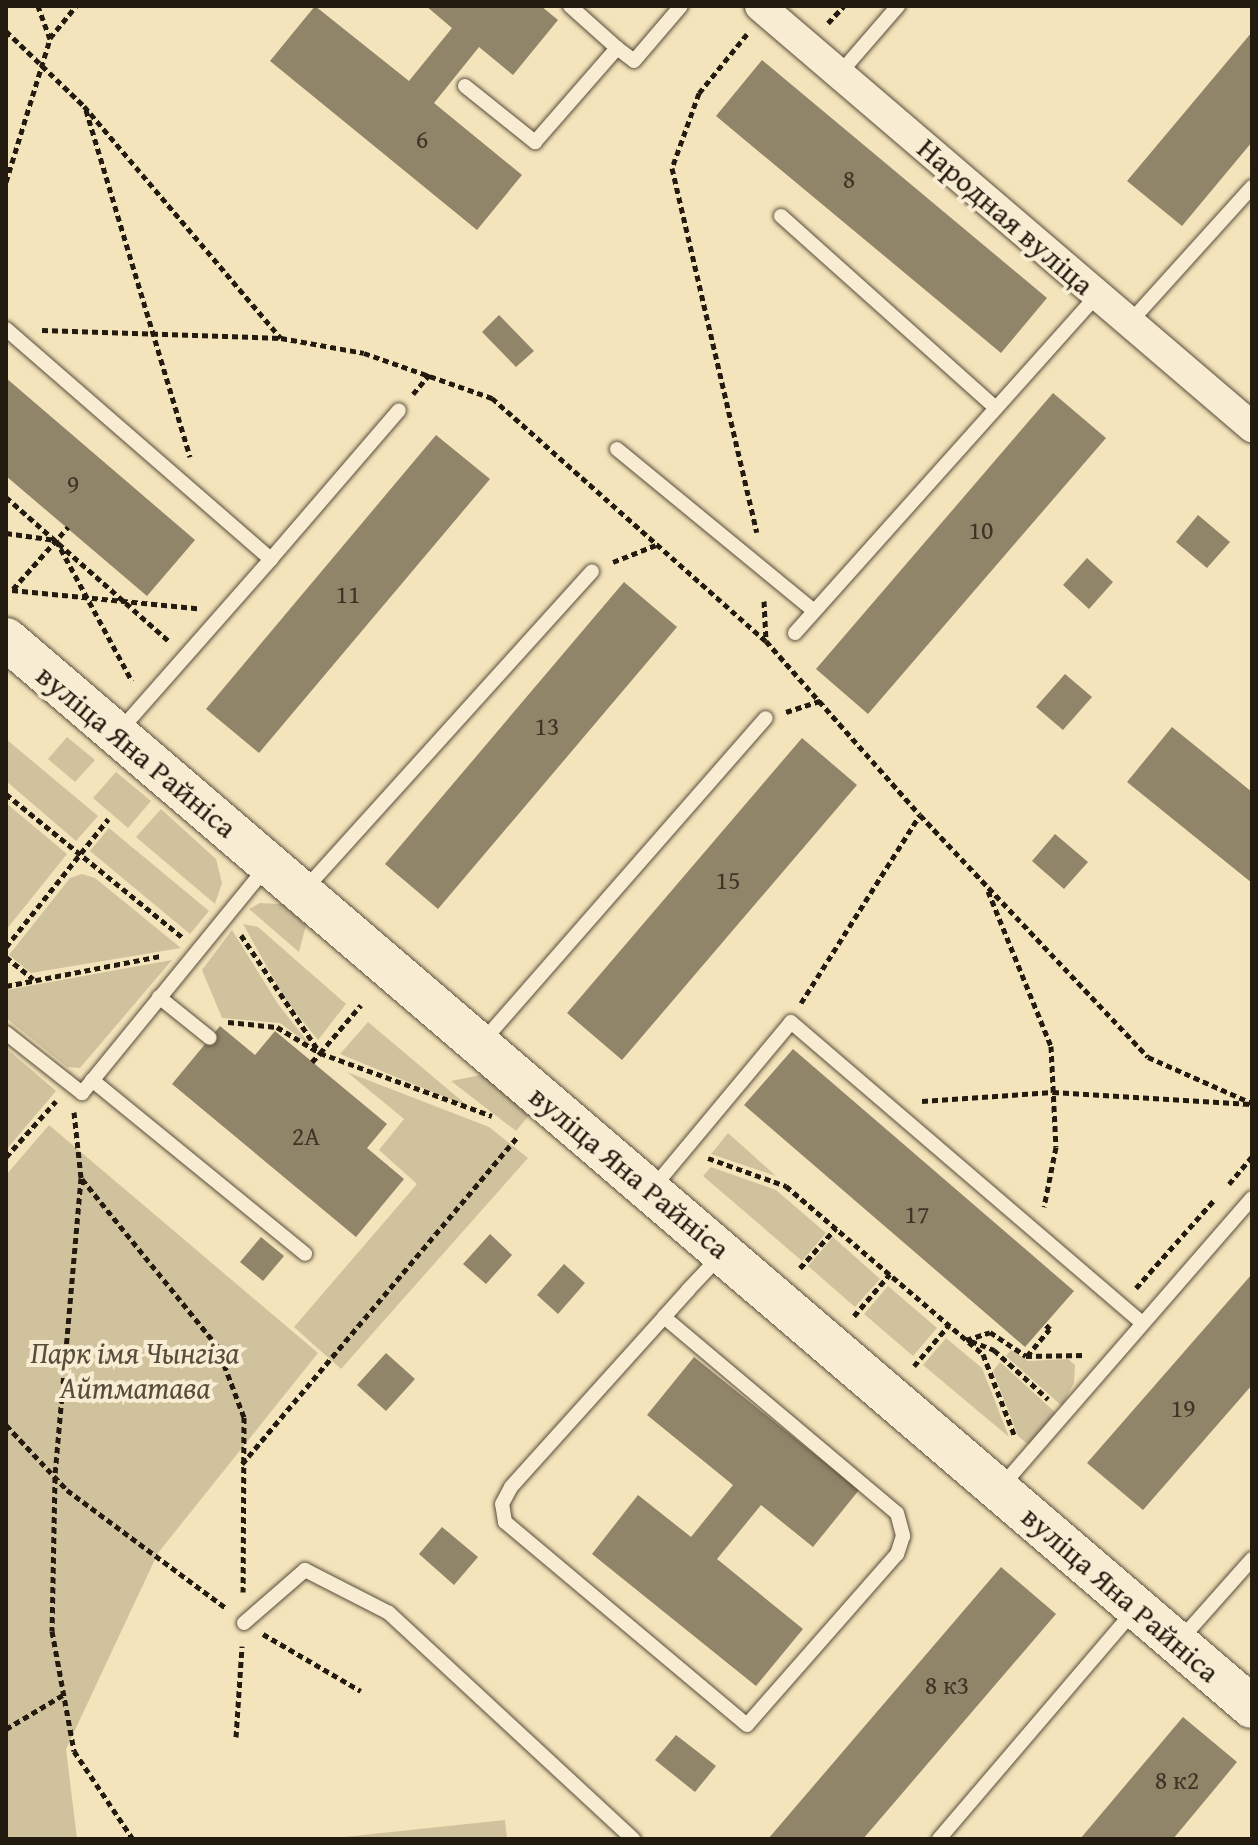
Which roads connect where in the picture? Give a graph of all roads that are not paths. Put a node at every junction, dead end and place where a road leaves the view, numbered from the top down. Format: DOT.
graph roads {
  1 [pos="570,6"];
  2 [pos="681,6"];
  3 [pos="898,6"];
  4 [pos="763,9"];
  5 [pos="617,48"];
  6 [pos="840,73"];
  7 [pos="465,86"];
  8 [pos="1252,187"];
  9 [pos="781,216"];
  10 [pos="1097,295"];
  11 [pos="1130,322"];
  12 [pos="6,329"];
  13 [pos="996,408"];
  14 [pos="399,410"];
  15 [pos="1252,427"];
  16 [pos="617,449"];
  17 [pos="271,559"];
  18 [pos="592,571"];
  19 [pos="814,611"];
  20 [pos="795,633"];
  21 [pos="6,639"];
  22 [pos="766,718"];
  23 [pos="117,733"];
  24 [pos="269,864"];
  25 [pos="302,892"];
  26 [pos="159,997"];
  27 [pos="6,1033"];
  28 [pos="210,1038"];
  29 [pos="480,1044"];
  30 [pos="92,1080"];
  31 [pos="651,1189"];
  32 [pos="1252,1198"];
  33 [pos="724,1251"];
  34 [pos="305,1254"];
  35 [pos="664,1317"];
  36 [pos="1142,1323"];
  37 [pos="1012,1475"];
  38 [pos="1252,1559"];
  39 [pos="1137,1608"];
  40 [pos="244,1623"];
  41 [pos="1178,1643"];
  42 [pos="1252,1707"];
  43 [pos="633,1839"];
  44 [pos="939,1839"];
  1 -- 5 [label="lane"];
  2 -- 5 [label="lane"];
  3 -- 6 [label="lane"];
  4 -- 6 [label="street, Народная вуліца"];
  5 -- 7 [label="lane"];
  6 -- 10 [label="street, Народная вуліца"];
  8 -- 11 [label="lane"];
  9 -- 13 [label="lane"];
  10 -- 11 [label="street, Народная вуліца"];
  10 -- 13 [label="lane"];
  11 -- 15 [label="street, Народная вуліца"];
  12 -- 17 [label="lane"];
  13 -- 19 [label="lane"];
  14 -- 17 [label="lane"];
  16 -- 19 [label="lane"];
  17 -- 23 [label="lane"];
  18 -- 25 [label="lane"];
  19 -- 20 [label="lane"];
  21 -- 23 [label="street, вуліца Яна Райніса"];
  22 -- 29 [label="lane"];
  23 -- 24 [label="street, вуліца Яна Райніса"];
  24 -- 25 [label="street, вуліца Яна Райніса"];
  24 -- 26 [label="lane"];
  25 -- 29 [label="street, вуліца Яна Райніса"];
  26 -- 28 [label="lane"];
  26 -- 30 [label="lane"];
  27 -- 30 [label="lane"];
  29 -- 31 [label="street, вуліца Яна Райніса"];
  30 -- 34 [label="lane"];
  31 -- 33 [label="street, вуліца Яна Райніса"];
  31 -- 36 [label="lane"];
  32 -- 36 [label="lane"];
  33 -- 35 [label="lane"];
  33 -- 37 [label="street, вуліца Яна Райніса"];
  35 -- 35 [label="lane"];
  36 -- 37 [label="lane"];
  37 -- 39 [label="street, вуліца Яна Райніса"];
  38 -- 41 [label="lane"];
  39 -- 41 [label="street, вуліца Яна Райніса"];
  39 -- 44 [label="lane"];
  40 -- 43 [label="lane"];
  41 -- 42 [label="street, вуліца Яна Райніса"];
}
